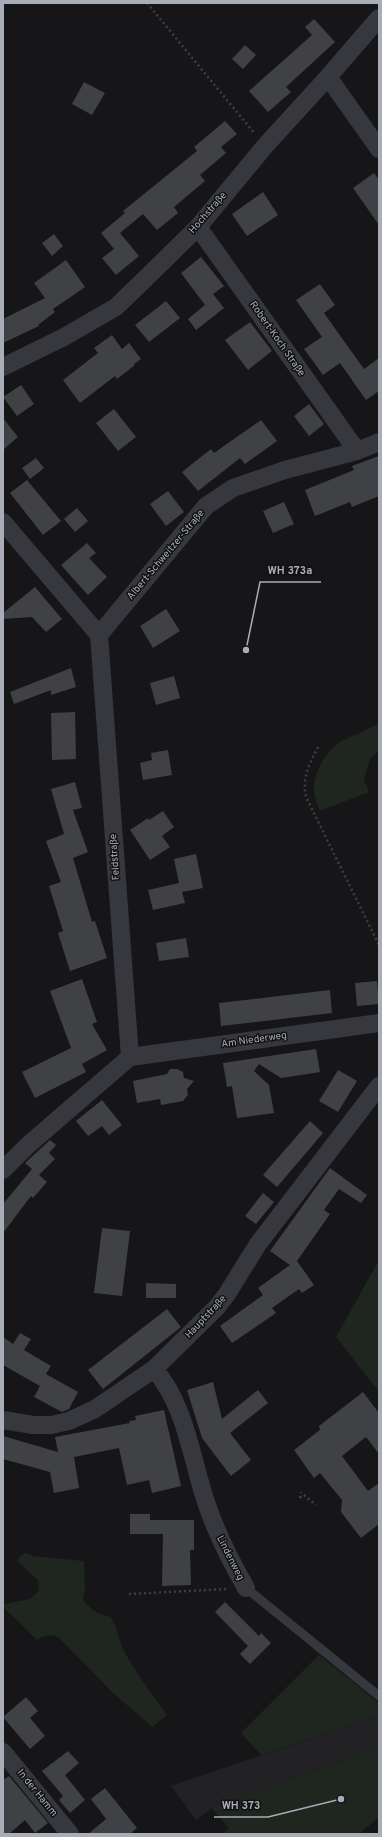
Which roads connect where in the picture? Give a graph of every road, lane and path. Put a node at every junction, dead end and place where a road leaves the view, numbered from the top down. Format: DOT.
graph roads {
  1 [pos="147,3"];
  2 [pos="379,18"];
  3 [pos="328,78"];
  4 [pos="265,146"];
  5 [pos="379,149"];
  6 [pos="198,227"];
  7 [pos="3,367"];
  8 [pos="379,442"];
  9 [pos="357,451"];
  10 [pos="3,522"];
  11 [pos="99,635"];
  12 [pos="318,747"];
  13 [pos="379,945"];
  14 [pos="379,1023"];
  15 [pos="130,1056"];
  16 [pos="379,1086"];
  17 [pos="3,1170"];
  18 [pos="154,1369"];
  19 [pos="3,1420"];
  20 [pos="301,1492"];
  21 [pos="316,1505"];
  22 [pos="246,1588"];
  23 [pos="129,1594"];
  24 [pos="379,1696"];
  25 [pos="3,1752"];
  26 [pos="70,1834"];
  1 -- 4 [label="path"];
  2 -- 3 [label="street, Hochstraße"];
  3 -- 4 [label="street, Hochstraße"];
  3 -- 5 [label="street"];
  4 -- 6 [label="street, Hochstraße"];
  6 -- 7 [label="street, Hochstraße"];
  6 -- 9 [label="street, Robert-Koch Straße"];
  8 -- 9 [label="street, Albert-Schweitzer-Straße"];
  9 -- 11 [label="street, Albert-Schweitzer-Straße"];
  10 -- 11 [label="street"];
  11 -- 15 [label="street, Feldstraße"];
  12 -- 13 [label="path"];
  14 -- 15 [label="street, Am Niederweg"];
  15 -- 17 [label="street"];
  16 -- 18 [label="street, Hauptstraße"];
  18 -- 19 [label="street, Hauptstraße"];
  18 -- 22 [label="street, Lindenweg"];
  20 -- 21 [label="path"];
  22 -- 23 [label="path"];
  22 -- 24 [label="lane, Lindenweg"];
  25 -- 26 [label="street, In der Hamm"];
}
